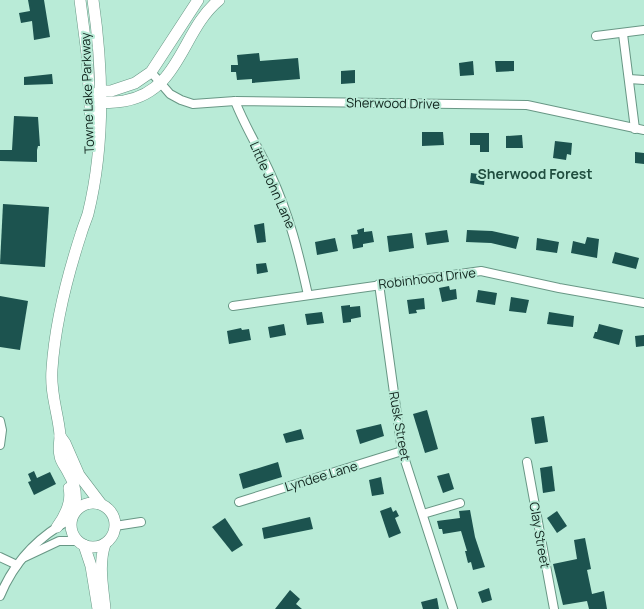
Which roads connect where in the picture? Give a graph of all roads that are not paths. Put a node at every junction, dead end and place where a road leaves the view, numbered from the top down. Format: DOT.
graph roads {
  1 [pos="80,0"];
  2 [pos="93,0"];
  3 [pos="198,0"];
  4 [pos="219,0"];
  5 [pos="644,30"];
  6 [pos="623,34"];
  7 [pos="596,36"];
  8 [pos="100,72"];
  9 [pos="151,72"];
  10 [pos="629,79"];
  11 [pos="644,80"];
  12 [pos="160,83"];
  13 [pos="127,86"];
  14 [pos="97,97"];
  15 [pos="235,101"];
  16 [pos="640,130"];
  17 [pos="379,284"];
  18 [pos="308,295"];
  19 [pos="644,303"];
  20 [pos="233,306"];
  21 [pos="0,421"];
  22 [pos="60,436"];
  23 [pos="0,445"];
  24 [pos="402,451"];
  25 [pos="61,462"];
  26 [pos="527,462"];
  27 [pos="239,502"];
  28 [pos="460,503"];
  29 [pos="101,504"];
  30 [pos="423,514"];
  31 [pos="73,516"];
  32 [pos="141,522"];
  33 [pos="115,526"];
  34 [pos="57,527"];
  35 [pos="81,543"];
  36 [pos="105,544"];
  37 [pos="0,557"];
  38 [pos="25,557"];
  39 [pos="17,565"];
  40 [pos="0,596"];
  41 [pos="98,609"];
  42 [pos="105,609"];
  43 [pos="453,609"];
  44 [pos="554,609"];
  1 -- 14 [label="main road, Towne Lake Parkway"];
  2 -- 8 [label="main road, Towne Lake Parkway"];
  3 -- 9 [label="main road"];
  4 -- 12 [label="main road"];
  5 -- 6 [label="street"];
  6 -- 7 [label="street"];
  6 -- 10 [label="street"];
  8 -- 13 [label="main road"];
  8 -- 14 [label="main road, Towne Lake Parkway"];
  9 -- 12 [label="street, Sherwood Drive"];
  9 -- 13 [label="main road"];
  10 -- 11 [label="street"];
  10 -- 16 [label="street"];
  12 -- 14 [label="main road"];
  12 -- 15 [label="street, Sherwood Drive"];
  13 -- 14 [label="main road"];
  14 -- 22 [label="main road, Towne Lake Parkway"];
  15 -- 16 [label="street, Sherwood Drive"];
  15 -- 18 [label="street, Little John Lane"];
  17 -- 18 [label="street, Robinhood Drive"];
  17 -- 19 [label="street, Robinhood Drive"];
  17 -- 24 [label="street, Rusk Street"];
  18 -- 20 [label="street, Robinhood Drive"];
  21 -- 23 [label="street"];
  22 -- 25 [label="main road, Towne Lake Parkway"];
  22 -- 29 [label="main road, Towne Lake Parkway"];
  24 -- 27 [label="street, Lyndee Lane"];
  24 -- 30 [label="street, Rusk Street"];
  25 -- 31 [label="main road, Towne Lake Parkway"];
  25 -- 34 [label="main road"];
  26 -- 44 [label="street, Clay Street"];
  28 -- 30 [label="street"];
  29 -- 31 [label="main road"];
  29 -- 33 [label="main road"];
  30 -- 43 [label="street, Rusk Street"];
  31 -- 34 [label="street"];
  31 -- 35 [label="main road"];
  32 -- 33 [label="street"];
  33 -- 36 [label="main road"];
  34 -- 38 [label="street"];
  35 -- 36 [label="main road"];
  35 -- 38 [label="street"];
  35 -- 41 [label="main road"];
  36 -- 42 [label="main road"];
  37 -- 39 [label="street"];
  38 -- 39 [label="street"];
  39 -- 40 [label="street"];
}
